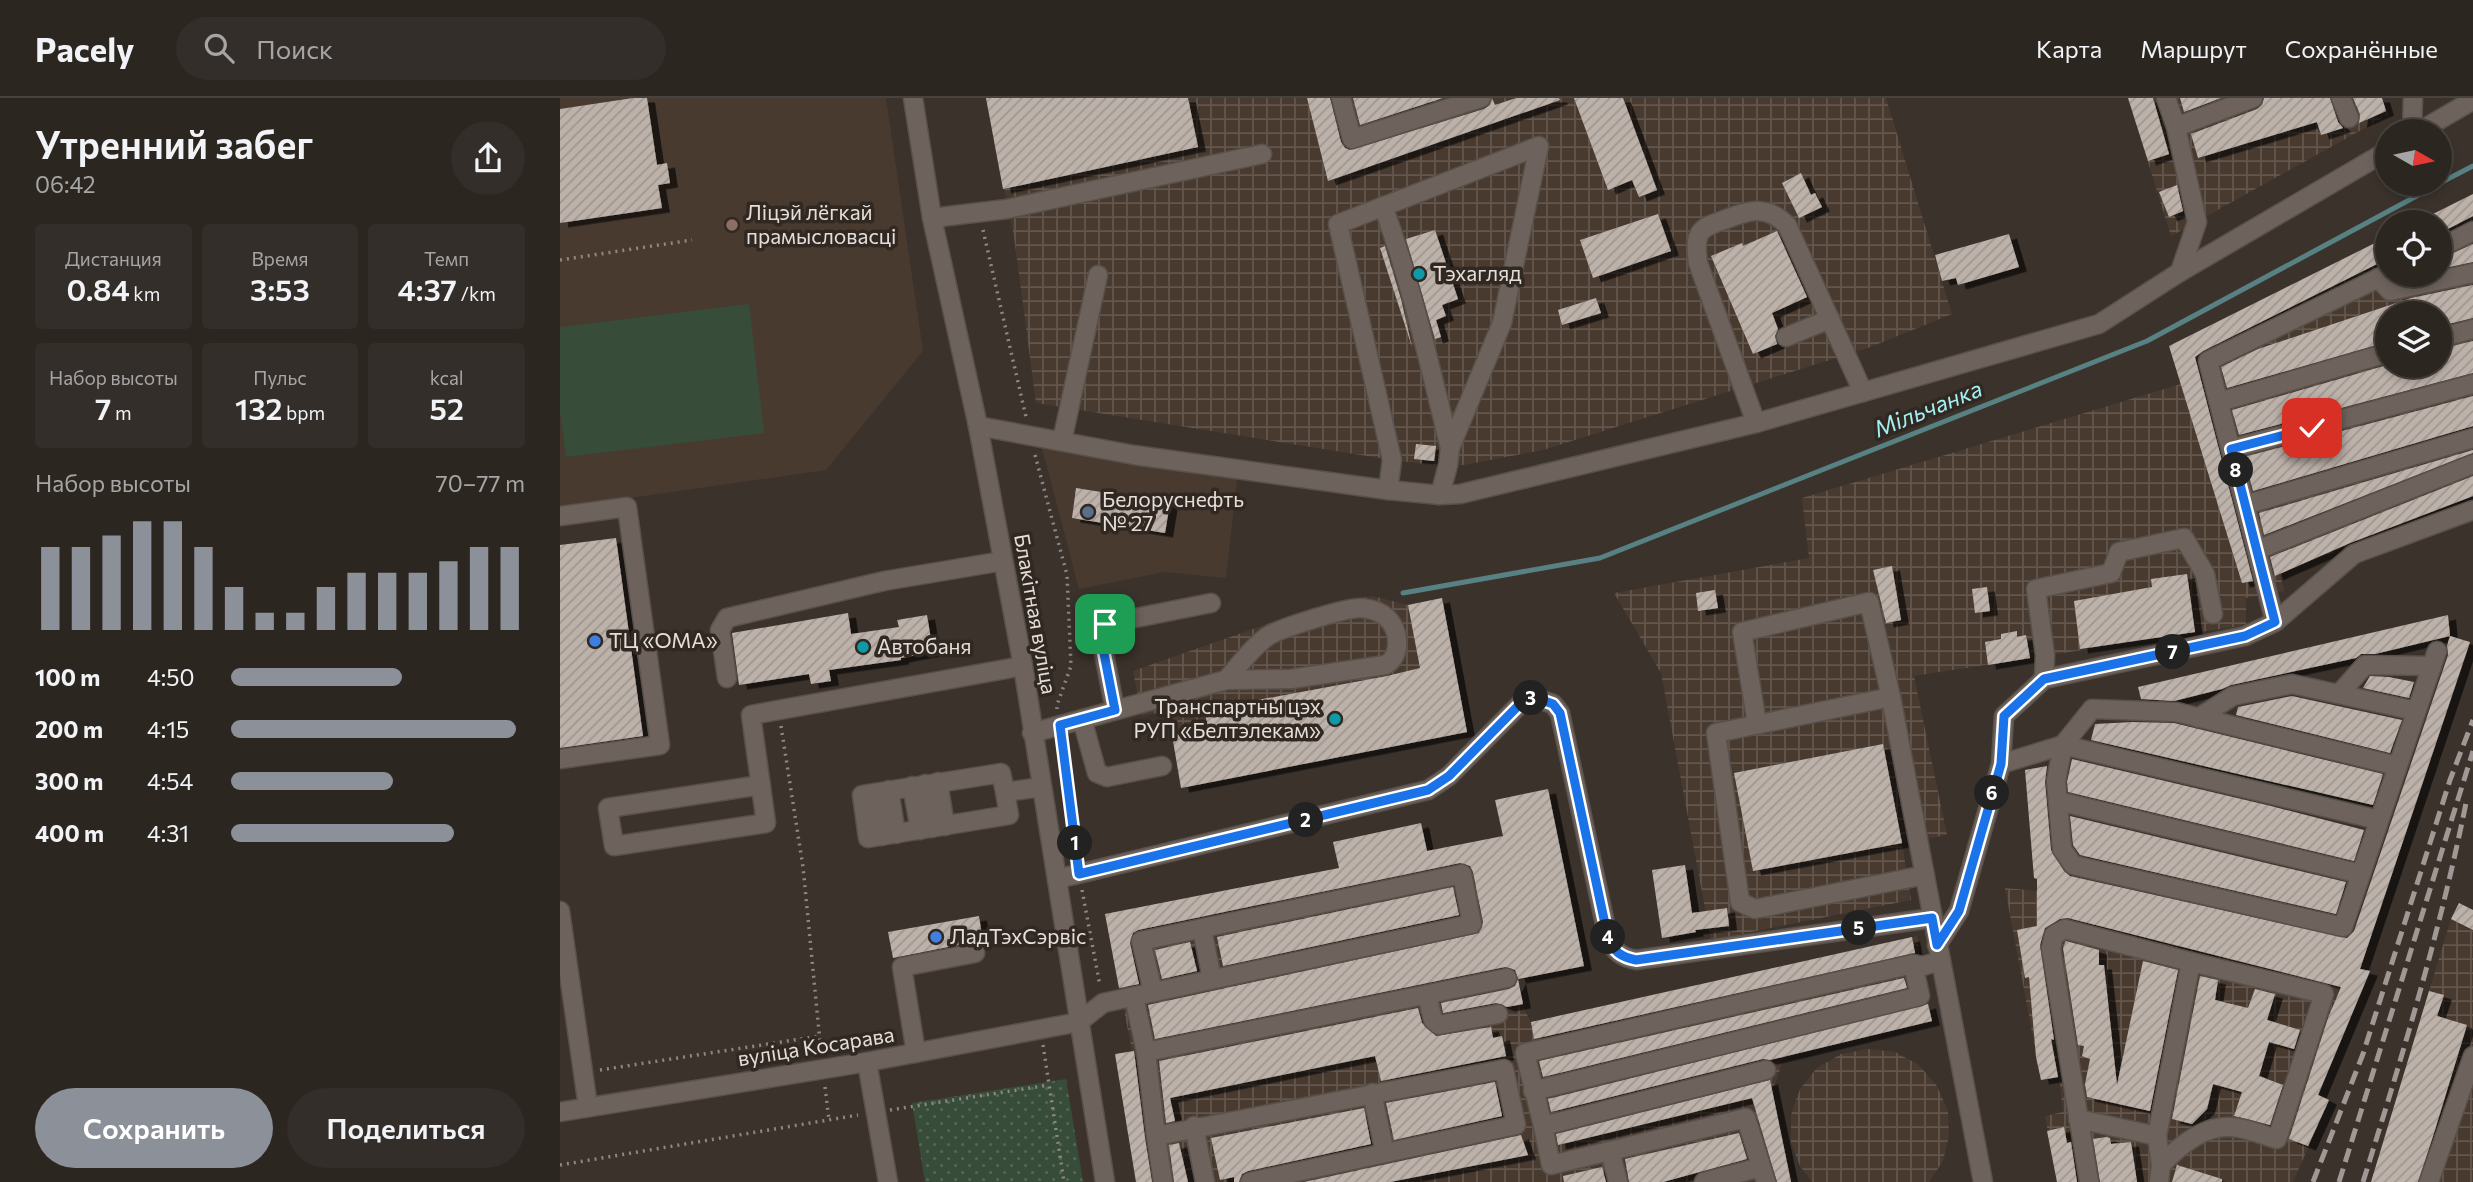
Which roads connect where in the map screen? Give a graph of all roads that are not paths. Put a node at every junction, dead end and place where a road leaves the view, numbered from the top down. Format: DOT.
graph roads {
  1 [pos="913,98"];
  2 [pos="1341,98"];
  3 [pos="1480,98"];
  4 [pos="2166,98"];
  5 [pos="2253,98"];
  6 [pos="2341,98"];
  7 [pos="2413,98"];
  8 [pos="2473,100"];
  9 [pos="2349,118"];
  10 [pos="2412,119"];
  11 [pos="2441,119"];
  12 [pos="2176,127"];
  13 [pos="1262,154"];
  14 [pos="2375,157"];
  15 [pos="1383,206"];
  16 [pos="932,218"];
  17 [pos="2473,231"];
  18 [pos="2452,242"];
  19 [pos="2180,272"];
  20 [pos="2473,273"];
  21 [pos="1098,275"];
  22 [pos="2452,278"];
  23 [pos="2375,280"];
  24 [pos="2388,287"];
  25 [pos="2408,287"];
  26 [pos="1830,319"];
  27 [pos="2473,329"];
  28 [pos="2452,335"];
  29 [pos="1786,337"];
  30 [pos="2375,356"];
  31 [pos="2473,384"];
  32 [pos="1863,392"];
  33 [pos="2219,402"];
  34 [pos="1756,423"];
  35 [pos="978,425"];
  36 [pos="2473,438"];
  37 [pos="1062,441"];
  38 [pos="1450,448"];
  39 [pos="2231,449"];
  40 [pos="2473,464"];
  41 [pos="1388,490"];
  42 [pos="1440,495"];
  43 [pos="2245,505"];
  44 [pos="2473,510"];
  45 [pos="560,516"];
  46 [pos="2257,550"];
  47 [pos="1003,561"];
  48 [pos="1211,603"];
  49 [pos="2213,614"];
  50 [pos="2275,622"];
  51 [pos="1023,666"];
  52 [pos="727,678"];
  53 [pos="2044,679"];
  54 [pos="1226,680"];
  55 [pos="2339,694"];
  56 [pos="1891,697"];
  57 [pos="1115,710"];
  58 [pos="2416,711"];
  59 [pos="2199,718"];
  60 [pos="1082,719"];
  61 [pos="1757,724"];
  62 [pos="1032,733"];
  63 [pos="2063,745"];
  64 [pos="560,759"];
  65 [pos="2001,764"];
  66 [pos="1161,766"];
  67 [pos="2397,766"];
  68 [pos="925,784"];
  69 [pos="761,785"];
  70 [pos="1042,787"];
  71 [pos="882,792"];
  72 [pos="1004,792"];
  73 [pos="2058,802"];
  74 [pos="2379,820"];
  75 [pos="932,828"];
  76 [pos="889,835"];
  77 [pos="2361,874"];
  78 [pos="1925,875"];
  79 [pos="1057,879"];
  80 [pos="560,911"];
  81 [pos="1932,918"];
  82 [pos="1202,929"];
  83 [pos="975,953"];
  84 [pos="1939,953"];
  85 [pos="2191,962"];
  86 [pos="1913,964"];
  87 [pos="1507,978"];
  88 [pos="1213,979"];
  89 [pos="1153,992"];
  90 [pos="1427,995"];
  91 [pos="1134,997"];
  92 [pos="1499,1014"];
  93 [pos="1079,1022"];
  94 [pos="1146,1052"];
  95 [pos="916,1053"];
  96 [pos="2473,1056"];
  97 [pos="867,1062"];
  98 [pos="1766,1070"];
  99 [pos="1533,1091"];
  100 [pos="1372,1093"];
  101 [pos="587,1107"];
  102 [pos="560,1112"];
  103 [pos="2078,1119"];
  104 [pos="1194,1126"];
  105 [pos="1543,1126"];
  106 [pos="1156,1136"];
  107 [pos="2157,1136"];
  108 [pos="1610,1151"];
  109 [pos="1385,1153"];
  110 [pos="1554,1173"];
  111 [pos="2160,1174"];
  112 [pos="1764,1175"];
  113 [pos="888,1182"];
  114 [pos="1105,1182"];
  115 [pos="1163,1182"];
  116 [pos="1205,1182"];
  117 [pos="1250,1182"];
  118 [pos="1618,1182"];
  119 [pos="1704,1182"];
  120 [pos="1983,1182"];
  121 [pos="2089,1182"];
  122 [pos="2429,1182"];
  1 -- 16 [label="street, Блакітная вуліца"];
  2 -- 3 [label="street"];
  4 -- 12 [label="street"];
  5 -- 12 [label="street"];
  6 -- 9 [label="street"];
  7 -- 10 [label="street"];
  8 -- 11 [label="street"];
  12 -- 19 [label="street"];
  13 -- 16 [label="street"];
  14 -- 19 [label="street"];
  15 -- 38 [label="street"];
  15 -- 38 [label="street"];
  15 -- 41 [label="street"];
  16 -- 35 [label="street, Блакітная вуліца"];
  17 -- 18 [label="street"];
  19 -- 32 [label="street"];
  20 -- 22 [label="street"];
  21 -- 37 [label="street"];
  23 -- 33 [label="street"];
  24 -- 25 [label="street"];
  26 -- 29 [label="street"];
  26 -- 32 [label="street"];
  26 -- 34 [label="street"];
  27 -- 28 [label="street"];
  30 -- 33 [label="street"];
  31 -- 39 [label="street"];
  32 -- 34 [label="street"];
  33 -- 39 [label="street"];
  34 -- 42 [label="street"];
  35 -- 37 [label="street"];
  35 -- 47 [label="street, Блакітная вуліца"];
  36 -- 43 [label="street"];
  37 -- 41 [label="street"];
  38 -- 42 [label="street"];
  39 -- 43 [label="street"];
  40 -- 46 [label="street"];
  41 -- 42 [label="street"];
  43 -- 46 [label="street"];
  44 -- 50 [label="street"];
  45 -- 64 [label="street"];
  46 -- 50 [label="street"];
  47 -- 51 [label="street, Блакітная вуліца"];
  47 -- 52 [label="street"];
  48 -- 57 [label="street"];
  49 -- 53 [label="street"];
  50 -- 53 [label="street"];
  51 -- 62 [label="street, Блакітная вуліца"];
  51 -- 69 [label="street"];
  53 -- 65 [label="street"];
  54 -- 54 [label="street"];
  54 -- 57 [label="street"];
  55 -- 58 [label="street"];
  55 -- 58 [label="street"];
  55 -- 59 [label="street"];
  56 -- 61 [label="street"];
  56 -- 61 [label="street"];
  56 -- 78 [label="street"];
  57 -- 60 [label="street"];
  58 -- 67 [label="street"];
  59 -- 63 [label="street"];
  59 -- 67 [label="street"];
  60 -- 62 [label="street"];
  60 -- 66 [label="street"];
  61 -- 78 [label="street"];
  62 -- 70 [label="street, Блакітная вуліца"];
  63 -- 65 [label="street"];
  63 -- 73 [label="street"];
  63 -- 74 [label="street"];
  65 -- 84 [label="street"];
  67 -- 74 [label="street"];
  68 -- 71 [label="street"];
  68 -- 72 [label="street"];
  68 -- 75 [label="street"];
  68 -- 75 [label="street"];
  69 -- 69 [label="street"];
  70 -- 72 [label="street"];
  70 -- 79 [label="street, Блакітная вуліца"];
  71 -- 76 [label="street"];
  71 -- 76 [label="street"];
  72 -- 75 [label="street"];
  73 -- 77 [label="street"];
  73 -- 77 [label="street"];
  74 -- 77 [label="street"];
  75 -- 76 [label="street"];
  78 -- 81 [label="street"];
  79 -- 81 [label="street"];
  79 -- 93 [label="street, Блакітная вуліца"];
  80 -- 101 [label="street"];
  81 -- 84 [label="street"];
  82 -- 88 [label="street"];
  82 -- 88 [label="street"];
  82 -- 89 [label="street"];
  83 -- 95 [label="street"];
  84 -- 86 [label="street"];
  84 -- 120 [label="street"];
  85 -- 103 [label="street"];
  85 -- 107 [label="street"];
  85 -- 111 [label="street"];
  86 -- 99 [label="street"];
  86 -- 99 [label="street"];
  87 -- 90 [label="street"];
  88 -- 89 [label="street"];
  89 -- 91 [label="street"];
  90 -- 92 [label="street"];
  90 -- 94 [label="street"];
  91 -- 93 [label="street"];
  91 -- 94 [label="street"];
  93 -- 95 [label="street, вуліца Косарава"];
  93 -- 114 [label="street, Блакітная вуліца"];
  94 -- 106 [label="street"];
  95 -- 97 [label="street, вуліца Косарава"];
  96 -- 122 [label="street"];
  97 -- 101 [label="street, вуліца Косарава"];
  97 -- 113 [label="street"];
  98 -- 105 [label="street"];
  99 -- 105 [label="street"];
  100 -- 104 [label="street"];
  100 -- 109 [label="street"];
  100 -- 109 [label="street"];
  101 -- 102 [label="street, вуліца Косарава"];
  103 -- 107 [label="street"];
  103 -- 121 [label="street"];
  104 -- 106 [label="street"];
  104 -- 116 [label="street"];
  105 -- 110 [label="street"];
  106 -- 115 [label="street"];
  107 -- 111 [label="street"];
  108 -- 110 [label="street"];
  108 -- 112 [label="street"];
  108 -- 118 [label="street"];
  109 -- 117 [label="street"];
  112 -- 119 [label="street"];
}
